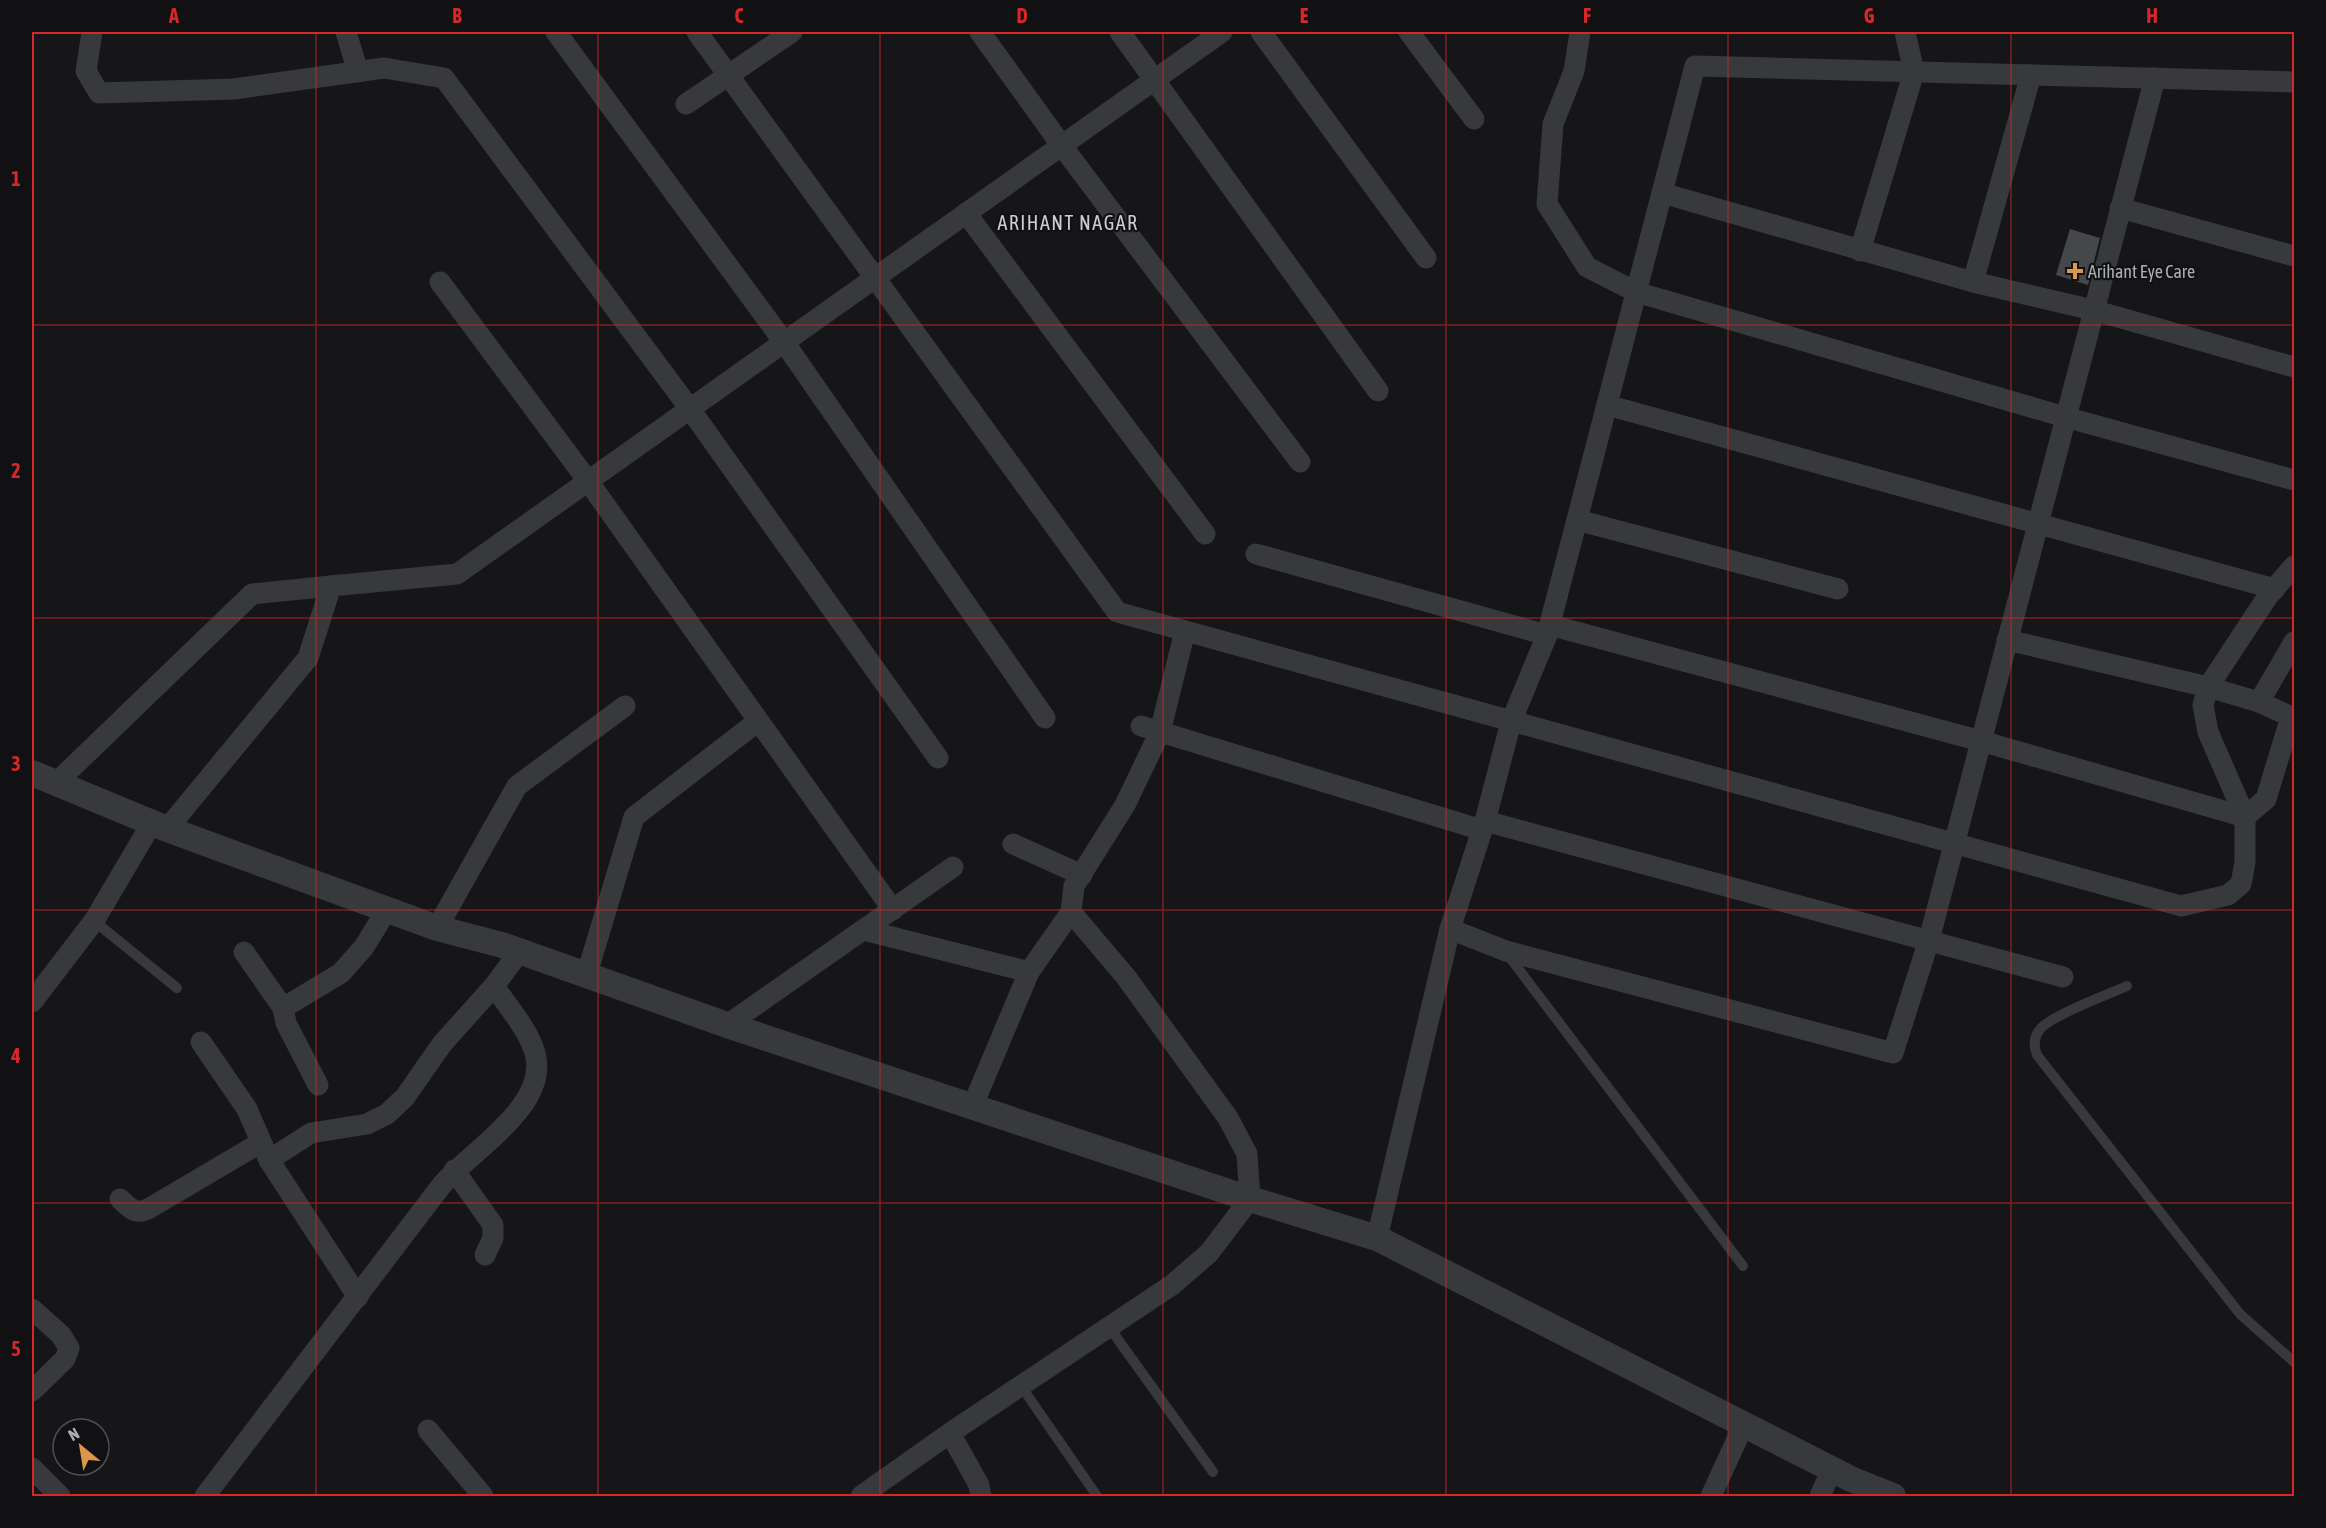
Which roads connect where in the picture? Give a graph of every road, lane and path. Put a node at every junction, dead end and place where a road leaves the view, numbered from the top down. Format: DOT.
graph roads {
  1 [pos="92,32"];
  2 [pos="346,32"];
  3 [pos="556,32"];
  4 [pos="697,32"];
  5 [pos="792,32"];
  6 [pos="980,32"];
  7 [pos="1120,32"];
  8 [pos="1222,32"];
  9 [pos="1261,32"];
  10 [pos="1410,32"];
  11 [pos="1580,32"];
  12 [pos="1906,32"];
  13 [pos="358,72"];
  14 [pos="1914,72"];
  15 [pos="729,75"];
  16 [pos="2031,75"];
  17 [pos="2155,78"];
  18 [pos="1154,80"];
  19 [pos="2295,82"];
  20 [pos="686,104"];
  21 [pos="1474,119"];
  22 [pos="1062,146"];
  23 [pos="1662,193"];
  24 [pos="2120,208"];
  25 [pos="966,213"];
  26 [pos="1860,251"];
  27 [pos="2295,256"];
  28 [pos="1426,258"];
  29 [pos="875,278"];
  30 [pos="440,282"];
  31 [pos="1973,282"];
  32 [pos="1636,292"];
  33 [pos="2093,310"];
  34 [pos="784,342"];
  35 [pos="2295,367"];
  36 [pos="1378,391"];
  37 [pos="1607,405"];
  38 [pos="690,409"];
  39 [pos="2065,417"];
  40 [pos="1300,462"];
  41 [pos="2295,480"];
  42 [pos="588,481"];
  43 [pos="1577,520"];
  44 [pos="2037,525"];
  45 [pos="1205,534"];
  46 [pos="1256,554"];
  47 [pos="2295,566"];
  48 [pos="331,586"];
  49 [pos="1838,589"];
  50 [pos="2275,589"];
  51 [pos="1549,630"];
  52 [pos="1185,631"];
  53 [pos="2007,640"];
  54 [pos="2295,642"];
  55 [pos="2208,687"];
  56 [pos="2259,702"];
  57 [pos="625,706"];
  58 [pos="2293,717"];
  59 [pos="1045,718"];
  60 [pos="758,721"];
  61 [pos="1511,722"];
  62 [pos="1151,729"];
  63 [pos="1981,741"];
  64 [pos="938,758"];
  65 [pos="32,773"];
  66 [pos="57,782"];
  67 [pos="2245,817"];
  68 [pos="160,825"];
  69 [pos="1484,825"];
  70 [pos="1013,844"];
  71 [pos="1954,844"];
  72 [pos="953,867"];
  73 [pos="1082,874"];
  74 [pos="388,908"];
  75 [pos="893,909"];
  76 [pos="1071,912"];
  77 [pos="94,921"];
  78 [pos="436,928"];
  79 [pos="1450,928"];
  80 [pos="864,930"];
  81 [pos="1929,940"];
  82 [pos="519,951"];
  83 [pos="1506,951"];
  84 [pos="244,952"];
  85 [pos="1029,972"];
  86 [pos="586,976"];
  87 [pos="2063,977"];
  88 [pos="494,986"];
  89 [pos="2127,986"];
  90 [pos="177,988"];
  91 [pos="32,1002"];
  92 [pos="283,1008"];
  93 [pos="727,1025"];
  94 [pos="201,1042"];
  95 [pos="318,1085"];
  96 [pos="973,1106"];
  97 [pos="265,1151"];
  98 [pos="454,1170"];
  99 [pos="1250,1199"];
  100 [pos="120,1200"];
  101 [pos="1377,1238"];
  102 [pos="485,1255"];
  103 [pos="1743,1266"];
  104 [pos="358,1297"];
  105 [pos="32,1309"];
  106 [pos="1109,1327"];
  107 [pos="2295,1362"];
  108 [pos="1021,1386"];
  109 [pos="32,1391"];
  110 [pos="1744,1424"];
  111 [pos="428,1430"];
  112 [pos="950,1433"];
  113 [pos="32,1468"];
  114 [pos="1832,1469"];
  115 [pos="1213,1472"];
  116 [pos="60,1497"];
  117 [pos="205,1497"];
  118 [pos="483,1497"];
  119 [pos="861,1497"];
  120 [pos="981,1497"];
  121 [pos="1096,1497"];
  122 [pos="1711,1497"];
  123 [pos="1820,1497"];
  124 [pos="1893,1497"];
  1 -- 13 [label="street"];
  2 -- 13 [label="street"];
  3 -- 34 [label="street"];
  4 -- 15 [label="street"];
  5 -- 15 [label="street"];
  6 -- 22 [label="street"];
  7 -- 18 [label="street"];
  8 -- 18 [label="street"];
  9 -- 28 [label="street"];
  10 -- 21 [label="street"];
  11 -- 32 [label="street"];
  12 -- 14 [label="street"];
  13 -- 38 [label="street"];
  14 -- 16 [label="street"];
  14 -- 23 [label="street"];
  14 -- 26 [label="street"];
  15 -- 20 [label="street"];
  15 -- 29 [label="street"];
  16 -- 17 [label="street"];
  16 -- 31 [label="street"];
  17 -- 19 [label="street"];
  17 -- 24 [label="street"];
  18 -- 22 [label="street"];
  18 -- 36 [label="street"];
  22 -- 25 [label="street"];
  22 -- 40 [label="street"];
  23 -- 26 [label="street"];
  23 -- 32 [label="street"];
  24 -- 27 [label="street"];
  24 -- 33 [label="street"];
  25 -- 29 [label="street"];
  25 -- 45 [label="street"];
  26 -- 31 [label="street"];
  29 -- 34 [label="street"];
  29 -- 52 [label="street"];
  30 -- 42 [label="street"];
  31 -- 33 [label="street"];
  32 -- 37 [label="street"];
  32 -- 39 [label="street"];
  33 -- 35 [label="street"];
  33 -- 39 [label="street"];
  34 -- 38 [label="street"];
  34 -- 59 [label="street"];
  37 -- 43 [label="street"];
  37 -- 44 [label="street"];
  38 -- 42 [label="street"];
  38 -- 64 [label="street"];
  39 -- 41 [label="street"];
  39 -- 44 [label="street"];
  42 -- 48 [label="street"];
  42 -- 60 [label="street"];
  43 -- 49 [label="street"];
  43 -- 51 [label="street"];
  44 -- 50 [label="street"];
  44 -- 53 [label="street"];
  46 -- 51 [label="street"];
  47 -- 50 [label="street"];
  48 -- 66 [label="street"];
  48 -- 68 [label="street"];
  50 -- 55 [label="street"];
  51 -- 61 [label="street"];
  51 -- 63 [label="street"];
  52 -- 61 [label="street"];
  52 -- 62 [label="street"];
  53 -- 55 [label="street"];
  53 -- 63 [label="street"];
  54 -- 56 [label="street"];
  55 -- 56 [label="street"];
  55 -- 67 [label="street"];
  56 -- 58 [label="street"];
  57 -- 78 [label="street"];
  58 -- 67 [label="street"];
  60 -- 75 [label="street"];
  60 -- 86 [label="street"];
  61 -- 69 [label="street"];
  61 -- 71 [label="street"];
  62 -- 69 [label="street"];
  62 -- 73 [label="street"];
  63 -- 67 [label="street"];
  63 -- 71 [label="street"];
  65 -- 66 [label="street"];
  66 -- 68 [label="street"];
  67 -- 71 [label="street"];
  68 -- 74 [label="street"];
  68 -- 77 [label="street"];
  69 -- 79 [label="street"];
  69 -- 81 [label="street"];
  70 -- 73 [label="street"];
  71 -- 81 [label="street"];
  72 -- 75 [label="street"];
  73 -- 76 [label="street"];
  74 -- 78 [label="street"];
  74 -- 92 [label="street"];
  75 -- 80 [label="street"];
  76 -- 85 [label="street"];
  76 -- 99 [label="street"];
  77 -- 90 [label="lane"];
  77 -- 91 [label="street"];
  78 -- 82 [label="street"];
  79 -- 83 [label="street"];
  79 -- 101 [label="street"];
  80 -- 85 [label="street"];
  80 -- 93 [label="street"];
  81 -- 83 [label="street"];
  81 -- 87 [label="street"];
  82 -- 86 [label="street"];
  82 -- 88 [label="street"];
  83 -- 103 [label="lane"];
  84 -- 92 [label="street"];
  85 -- 96 [label="street"];
  86 -- 93 [label="street"];
  88 -- 97 [label="street"];
  88 -- 98 [label="street"];
  89 -- 107 [label="lane"];
  92 -- 95 [label="street"];
  93 -- 96 [label="street"];
  94 -- 97 [label="street"];
  96 -- 99 [label="street"];
  97 -- 100 [label="street"];
  97 -- 104 [label="street"];
  98 -- 102 [label="street"];
  98 -- 104 [label="street"];
  99 -- 101 [label="street"];
  99 -- 106 [label="street"];
  101 -- 110 [label="street"];
  104 -- 117 [label="street"];
  105 -- 109 [label="street"];
  106 -- 108 [label="street"];
  106 -- 115 [label="lane"];
  108 -- 112 [label="street"];
  108 -- 121 [label="lane"];
  110 -- 114 [label="street"];
  110 -- 122 [label="street"];
  111 -- 118 [label="street"];
  112 -- 119 [label="street"];
  112 -- 120 [label="street"];
  113 -- 116 [label="street"];
  114 -- 123 [label="street"];
  114 -- 124 [label="street"];
}
